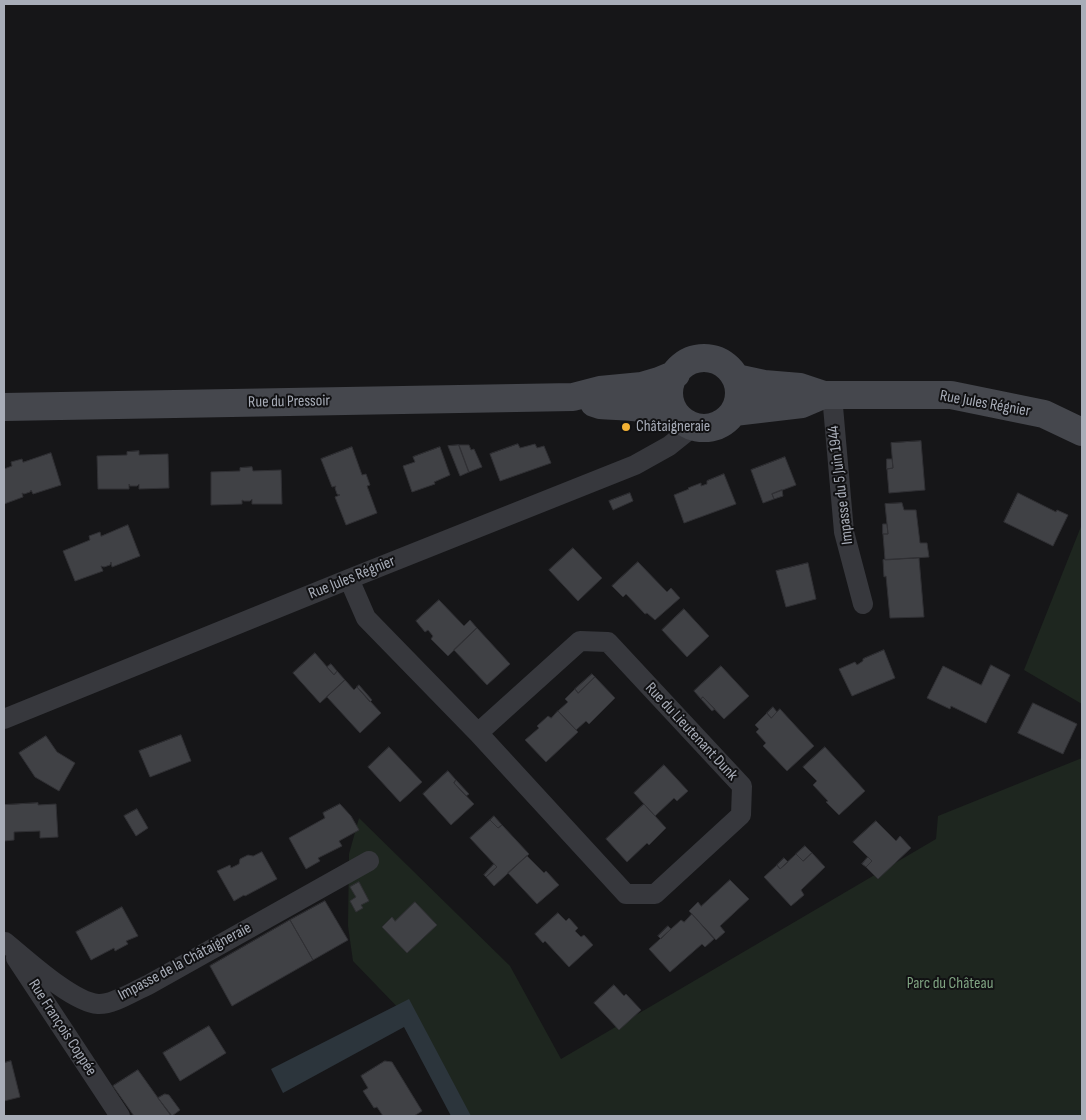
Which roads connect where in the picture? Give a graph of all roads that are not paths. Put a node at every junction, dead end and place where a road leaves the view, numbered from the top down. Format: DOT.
graph roads {
  1 [pos="676,374"];
  2 [pos="736,378"];
  3 [pos="828,395"];
  4 [pos="573,397"];
  5 [pos="4,406"];
  6 [pos="734,412"];
  7 [pos="685,420"];
  8 [pos="1082,432"];
  9 [pos="349,579"];
  10 [pos="863,604"];
  11 [pos="4,719"];
  12 [pos="478,733"];
  13 [pos="370,861"];
  14 [pos="5,941"];
  15 [pos="119,1116"];
  1 -- 2 [label="street"];
  1 -- 4 [label="street, Rue du Pressoir"];
  1 -- 7 [label="street"];
  2 -- 3 [label="street"];
  2 -- 6 [label="street"];
  3 -- 6 [label="street"];
  3 -- 8 [label="street, Rue Jules Régnier"];
  3 -- 10 [label="street, Impasse du 5 Juin 1944"];
  4 -- 5 [label="street, Rue du Pressoir"];
  4 -- 7 [label="street, Rue du Pressoir"];
  6 -- 7 [label="street"];
  7 -- 9 [label="street, Rue Jules Régnier"];
  9 -- 11 [label="street, Rue Jules Régnier"];
  9 -- 12 [label="street, Rue du Lieutenant Dunk"];
  12 -- 12 [label="street, Rue du Lieutenant Dunk"];
  13 -- 14 [label="street, Impasse de la Châtaigneraie"];
  14 -- 15 [label="street, Rue François Coppée"];
}
